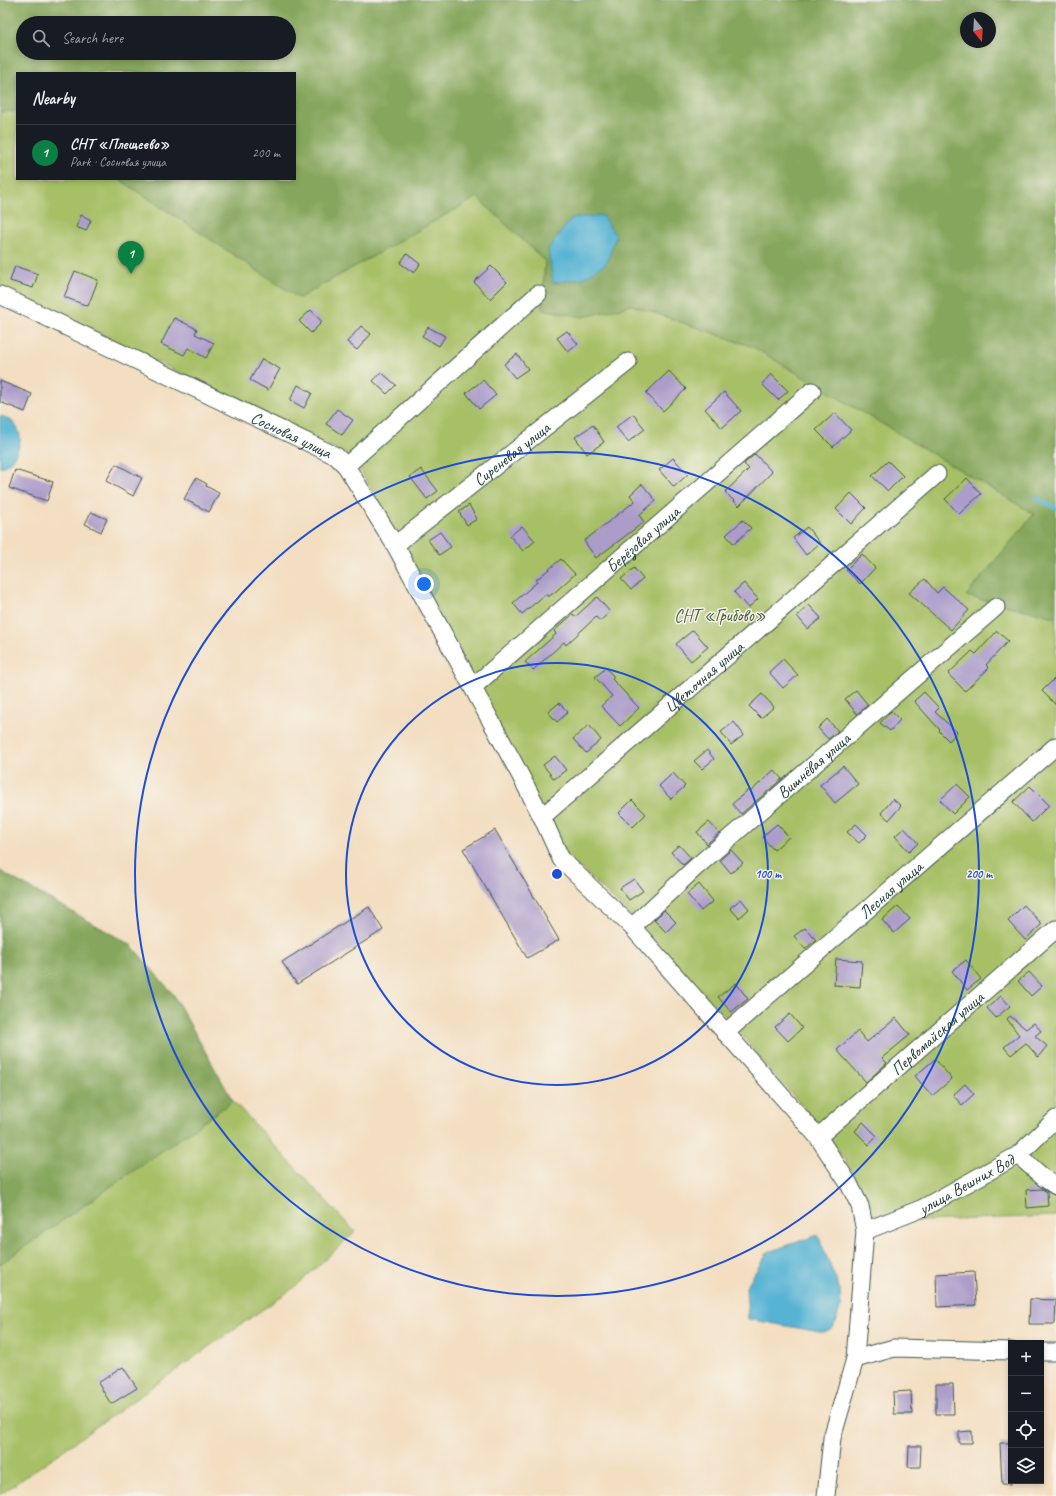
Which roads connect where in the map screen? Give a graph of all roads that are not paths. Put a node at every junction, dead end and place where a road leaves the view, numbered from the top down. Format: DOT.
graph roads {
  1 [pos="538,294"];
  2 [pos="0,295"];
  3 [pos="628,362"];
  4 [pos="812,391"];
  5 [pos="346,466"];
  6 [pos="937,474"];
  7 [pos="395,545"];
  8 [pos="996,607"];
  9 [pos="473,687"];
  10 [pos="1056,746"];
  11 [pos="542,817"];
  12 [pos="632,927"];
  13 [pos="1056,929"];
  14 [pos="725,1033"];
  15 [pos="1056,1119"];
  16 [pos="818,1138"];
  17 [pos="1018,1155"];
  18 [pos="1056,1186"];
  19 [pos="865,1231"];
  20 [pos="1008,1351"];
  21 [pos="1044,1352"];
  22 [pos="1056,1352"];
  23 [pos="855,1359"];
  24 [pos="826,1496"];
  1 -- 5 [label="street, Сосновая улица"];
  2 -- 5 [label="street, Сосновая улица"];
  3 -- 7 [label="street, Сиреневая улица"];
  4 -- 9 [label="street, Берёзовая улица"];
  5 -- 7 [label="street"];
  6 -- 11 [label="street, Цветочная улица"];
  7 -- 9 [label="street"];
  8 -- 12 [label="street, Вишнёвая улица"];
  9 -- 11 [label="street"];
  10 -- 14 [label="street, Лесная улица"];
  11 -- 12 [label="street"];
  12 -- 14 [label="street"];
  13 -- 16 [label="street, Первомайская улица"];
  14 -- 16 [label="street"];
  15 -- 17 [label="street, улица Вешних Вод"];
  16 -- 19 [label="street"];
  17 -- 18 [label="street"];
  17 -- 19 [label="street, улица Вешних Вод"];
  19 -- 23 [label="street"];
  20 -- 23 [label="street"];
  21 -- 22 [label="street"];
  23 -- 24 [label="street"];
}
